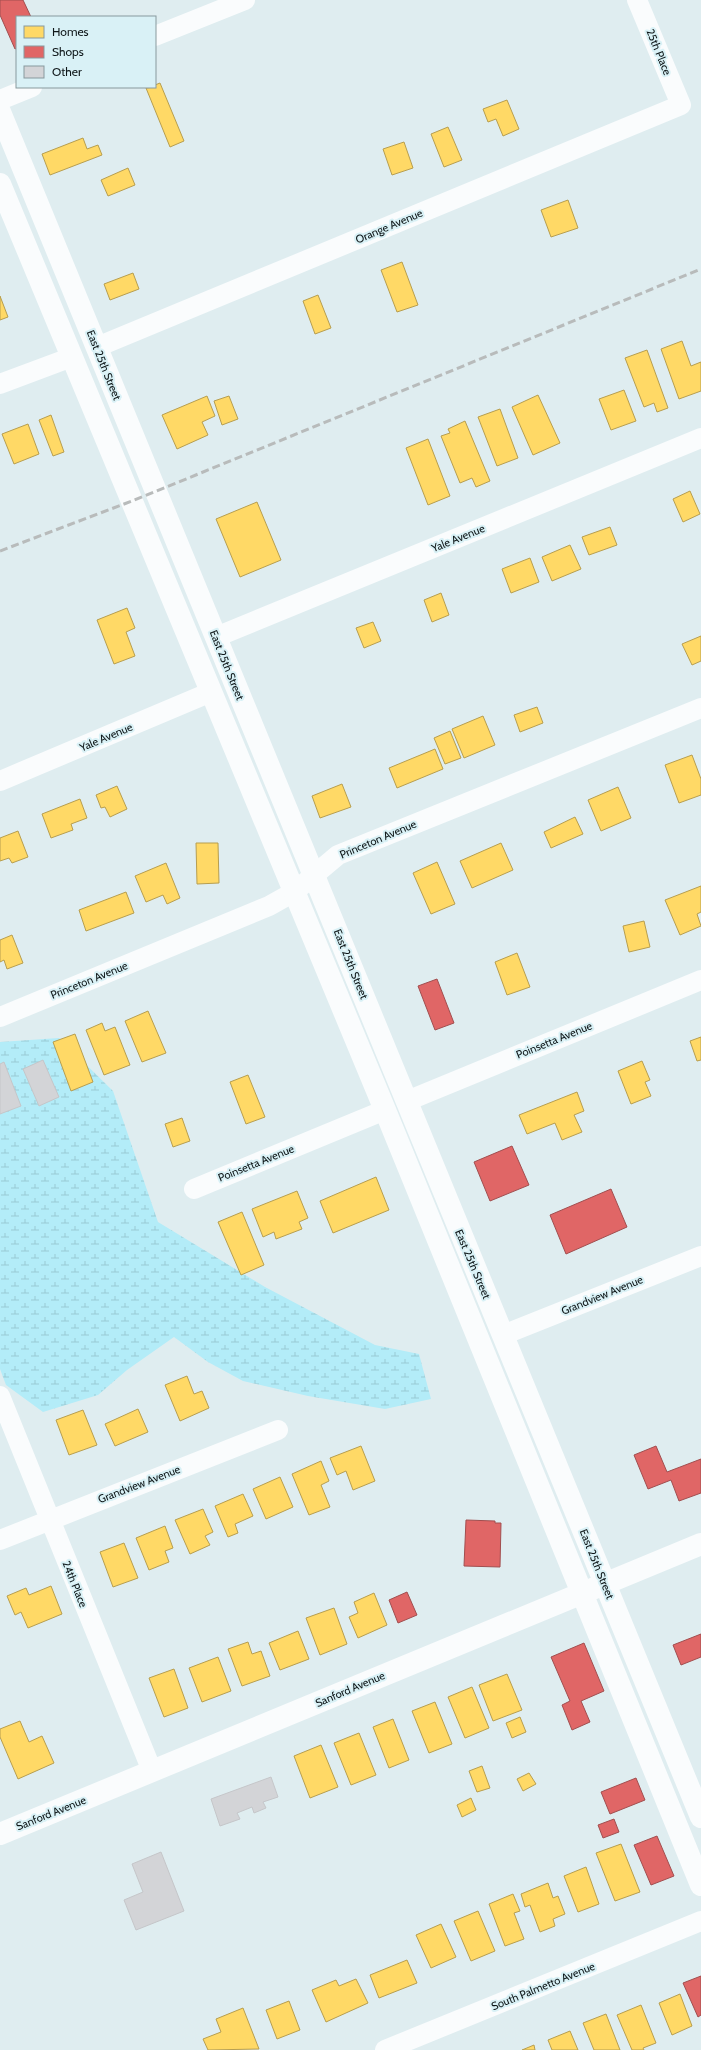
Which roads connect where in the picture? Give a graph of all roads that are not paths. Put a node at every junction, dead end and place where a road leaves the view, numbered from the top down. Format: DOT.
graph roads {
  1 [pos="245,0"];
  2 [pos="637,0"];
  3 [pos="156,36"];
  4 [pos="30,88"];
  5 [pos="0,100"];
  6 [pos="681,105"];
  7 [pos="0,112"];
  8 [pos="0,184"];
  9 [pos="97,347"];
  10 [pos="72,358"];
  11 [pos="0,384"];
  12 [pos="701,438"];
  13 [pos="147,471"];
  14 [pos="216,637"];
  15 [pos="211,692"];
  16 [pos="701,708"];
  17 [pos="0,781"];
  18 [pos="314,875"];
  19 [pos="294,892"];
  20 [pos="701,980"];
  21 [pos="0,1017"];
  22 [pos="407,1101"];
  23 [pos="384,1110"];
  24 [pos="194,1189"];
  25 [pos="450,1209"];
  26 [pos="701,1256"];
  27 [pos="503,1334"];
  28 [pos="0,1396"];
  29 [pos="278,1430"];
  30 [pos="49,1520"];
  31 [pos="0,1540"];
  32 [pos="701,1544"];
  33 [pos="605,1583"];
  34 [pos="581,1592"];
  35 [pos="152,1772"];
  36 [pos="701,1815"];
  37 [pos="0,1834"];
  38 [pos="699,1875"];
  39 [pos="701,1921"];
  40 [pos="385,2050"];
  1 -- 3 [label="street"];
  2 -- 6 [label="street, 25th Place"];
  4 -- 5 [label="street"];
  6 -- 9 [label="street, Orange Avenue"];
  7 -- 9 [label="main road, East 25th Street"];
  8 -- 10 [label="main road"];
  9 -- 13 [label="main road, East 25th Street"];
  10 -- 11 [label="street"];
  10 -- 13 [label="main road"];
  10 -- 15 [label="main road"];
  12 -- 14 [label="street, Yale Avenue"];
  13 -- 14 [label="main road, East 25th Street"];
  14 -- 18 [label="main road, East 25th Street"];
  15 -- 17 [label="street, Yale Avenue"];
  15 -- 19 [label="main road"];
  16 -- 18 [label="street, Princeton Avenue"];
  18 -- 19 [label="street, Princeton Avenue"];
  18 -- 22 [label="main road, East 25th Street"];
  19 -- 21 [label="street, Princeton Avenue"];
  19 -- 23 [label="main road"];
  20 -- 22 [label="street, Poinsetta Avenue"];
  22 -- 25 [label="main road, East 25th Street"];
  23 -- 24 [label="street, Poinsetta Avenue"];
  23 -- 25 [label="main road"];
  23 -- 34 [label="main road"];
  25 -- 27 [label="main road, East 25th Street"];
  26 -- 27 [label="street, Grandview Avenue"];
  27 -- 33 [label="main road, East 25th Street"];
  28 -- 30 [label="street, 24th Place"];
  29 -- 30 [label="street, Grandview Avenue"];
  30 -- 31 [label="street, Grandview Avenue"];
  30 -- 35 [label="street, 24th Place"];
  32 -- 33 [label="main road, Sanford Avenue"];
  33 -- 34 [label="main road, Sanford Avenue"];
  33 -- 36 [label="main road, East 25th Street"];
  34 -- 35 [label="main road, Sanford Avenue"];
  34 -- 38 [label="main road"];
  35 -- 37 [label="main road, Sanford Avenue"];
  39 -- 40 [label="street, South Palmetto Avenue"];
}
